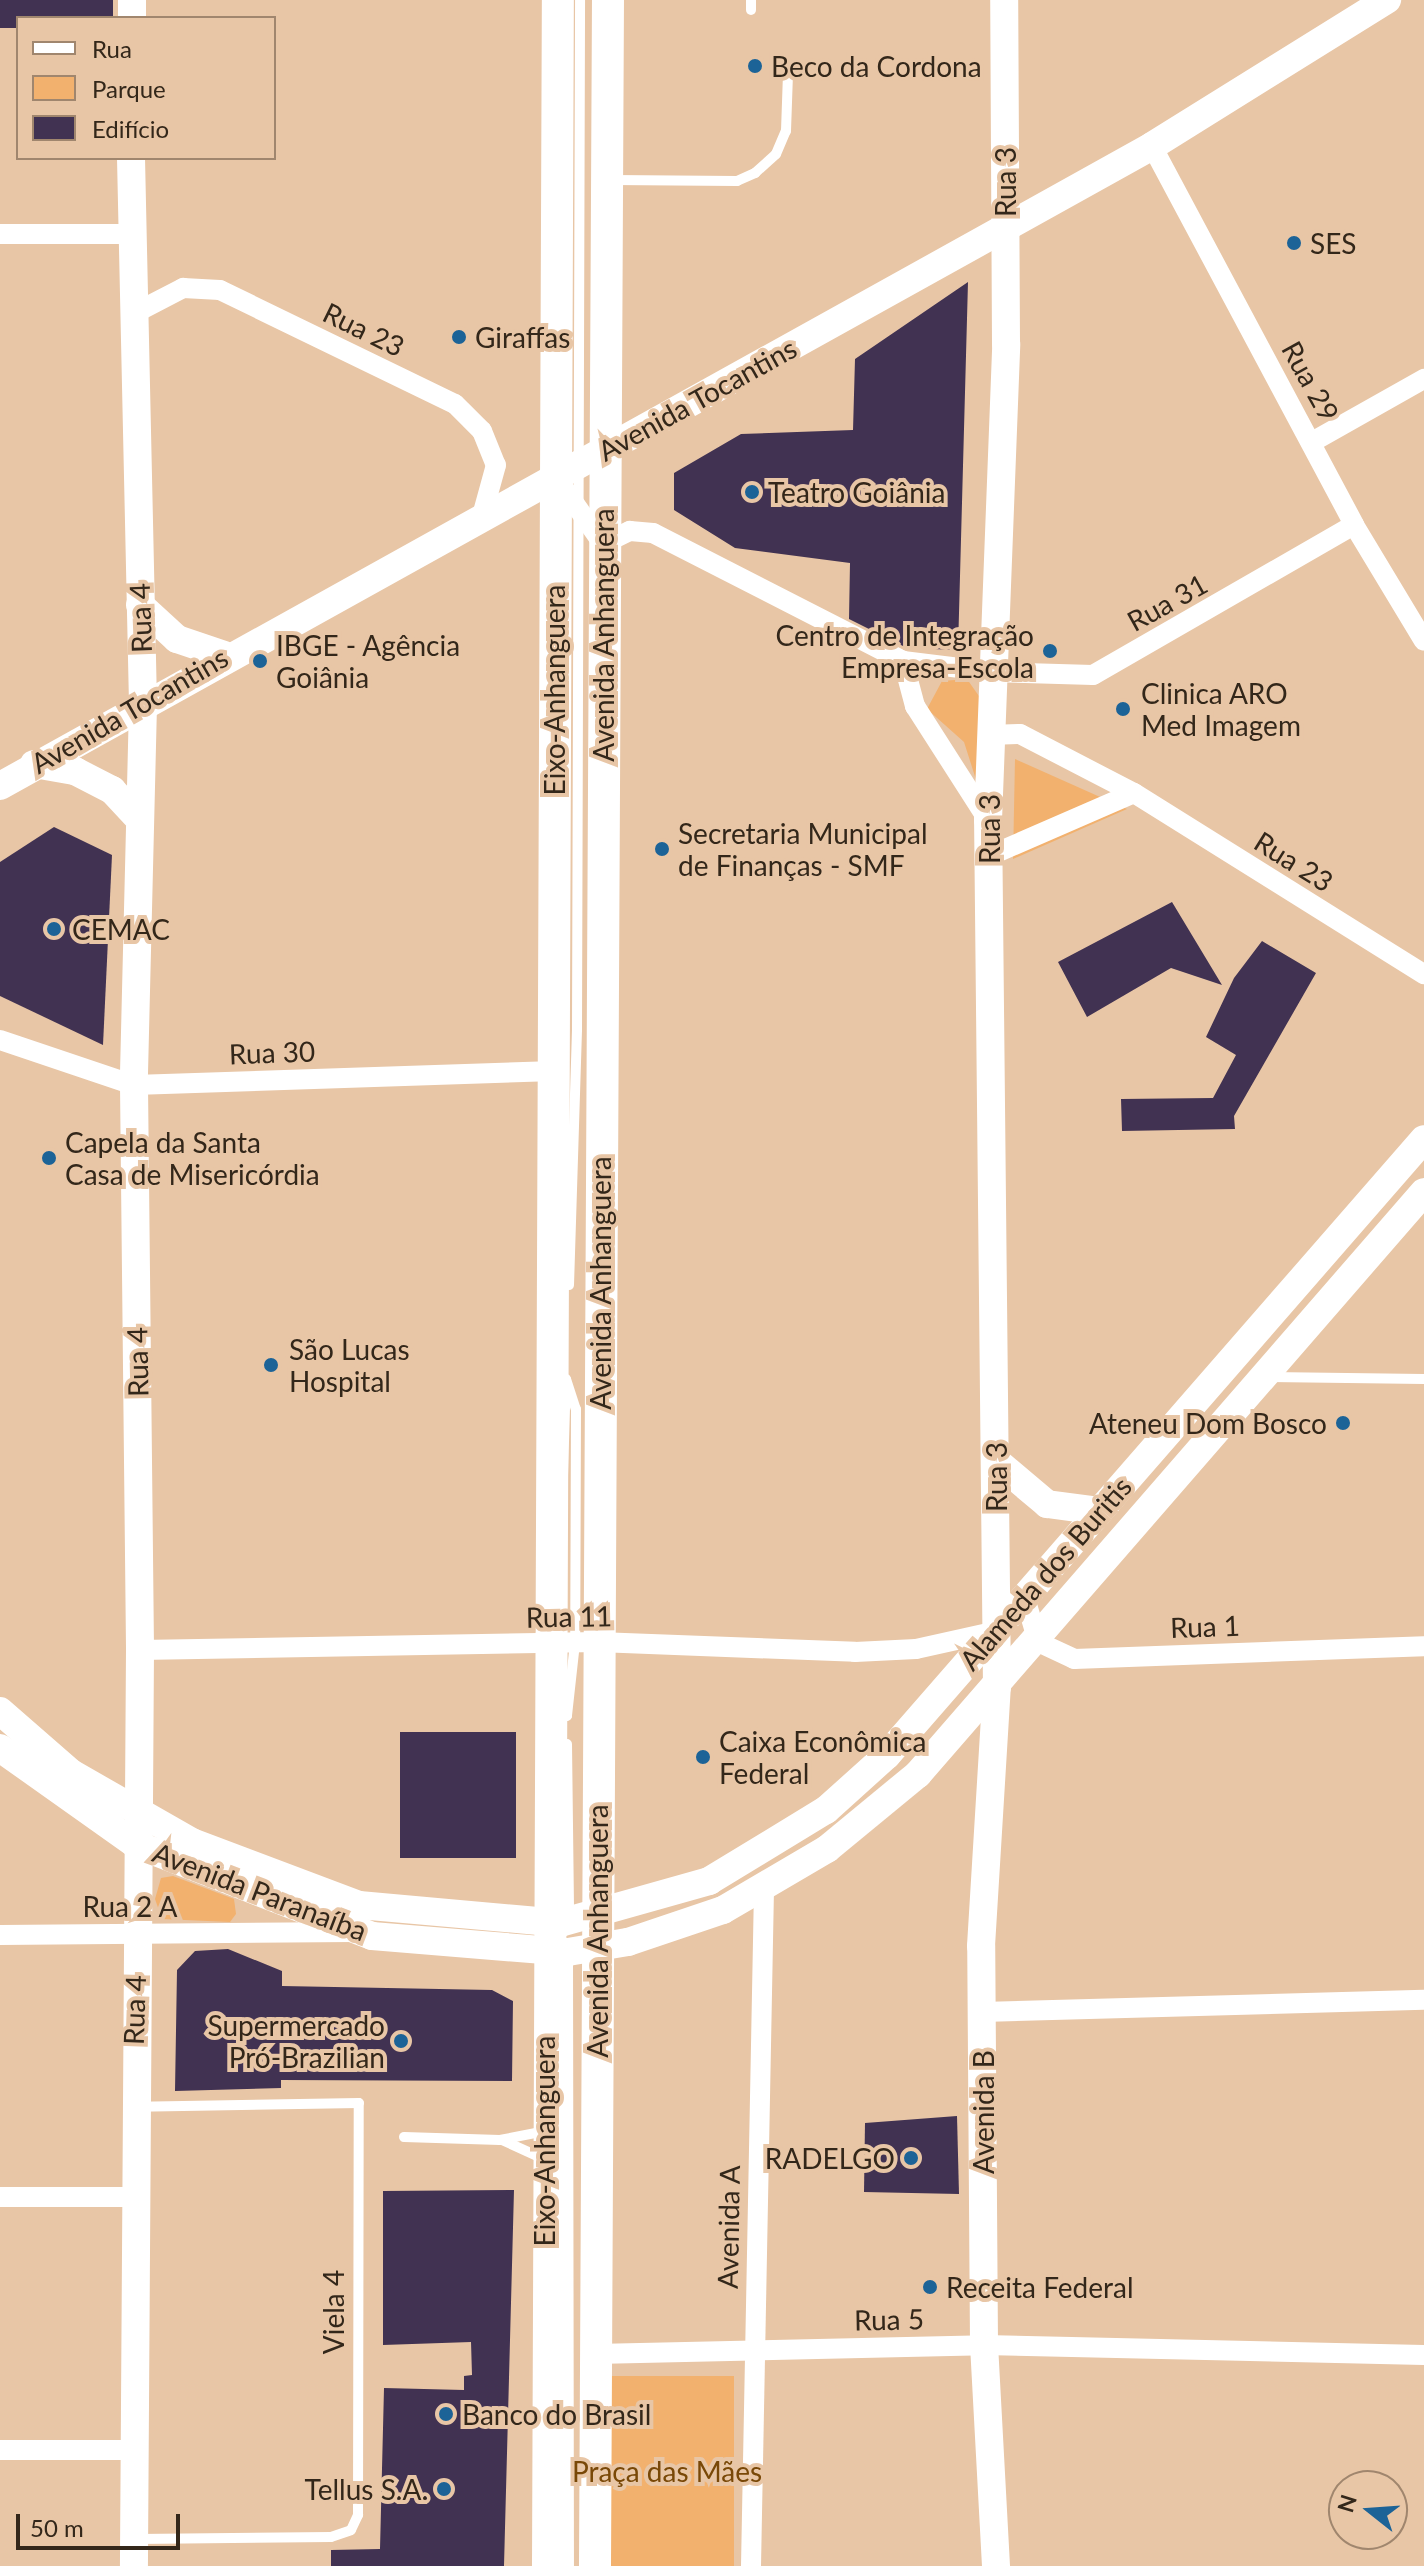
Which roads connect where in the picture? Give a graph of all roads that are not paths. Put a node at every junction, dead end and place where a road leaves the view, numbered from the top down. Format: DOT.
graph roads {
  1 [pos="558,0"];
  2 [pos="580,0"];
  3 [pos="608,0"];
  4 [pos="1004,0"];
  5 [pos="1387,0"];
  6 [pos="788,74"];
  7 [pos="1152,146"];
  8 [pos="131,160"];
  9 [pos="606,180"];
  10 [pos="1005,224"];
  11 [pos="0,234"];
  12 [pos="130,234"];
  13 [pos="131,315"];
  14 [pos="1424,379"];
  15 [pos="1312,442"];
  16 [pos="579,464"];
  17 [pos="579,509"];
  18 [pos="482,516"];
  19 [pos="1354,525"];
  20 [pos="603,544"];
  21 [pos="140,605"];
  22 [pos="1424,641"];
  23 [pos="224,655"];
  24 [pos="903,661"];
  25 [pos="992,672"];
  26 [pos="143,705"];
  27 [pos="989,735"];
  28 [pos="34,764"];
  29 [pos="0,786"];
  30 [pos="1134,793"];
  31 [pos="140,820"];
  32 [pos="988,820"];
  33 [pos="989,856"];
  34 [pos="1424,974"];
  35 [pos="0,1040"];
  36 [pos="555,1071"];
  37 [pos="134,1085"];
  38 [pos="1424,1139"];
  39 [pos="1424,1192"];
  40 [pos="1265,1377"];
  41 [pos="566,1379"];
  42 [pos="1424,1379"];
  43 [pos="996,1461"];
  44 [pos="1099,1511"];
  45 [pos="1025,1598"];
  46 [pos="1038,1642"];
  47 [pos="571,1644"];
  48 [pos="1424,1646"];
  49 [pos="140,1650"];
  50 [pos="997,1659"];
  51 [pos="0,1711"];
  52 [pos="567,1716"];
  53 [pos="0,1748"];
  54 [pos="134,1808"];
  55 [pos="135,1844"];
  56 [pos="764,1889"];
  57 [pos="357,1932"];
  58 [pos="137,1934"];
  59 [pos="0,1935"];
  60 [pos="573,1935"];
  61 [pos="1424,2000"];
  62 [pos="982,2012"];
  63 [pos="132,2107"];
  64 [pos="550,2130"];
  65 [pos="404,2137"];
  66 [pos="500,2140"];
  67 [pos="549,2162"];
  68 [pos="0,2197"];
  69 [pos="134,2197"];
  70 [pos="984,2345"];
  71 [pos="753,2350"];
  72 [pos="595,2354"];
  73 [pos="1424,2355"];
  74 [pos="0,2450"];
  75 [pos="135,2450"];
  76 [pos="134,2552"];
  77 [pos="548,2566"];
  78 [pos="569,2566"];
  79 [pos="595,2566"];
  80 [pos="751,2566"];
  81 [pos="996,2566"];
  1 -- 16 [label="main road, Avenida Anhanguera"];
  2 -- 16 [label="lane"];
  3 -- 9 [label="main road, Avenida Anhanguera"];
  4 -- 10 [label="main road, Rua 3"];
  5 -- 7 [label="main road, Avenida Tocantins"];
  6 -- 9 [label="lane"];
  7 -- 10 [label="main road, Avenida Tocantins"];
  7 -- 15 [label="street, Rua 29"];
  8 -- 12 [label="main road, Rua 4"];
  9 -- 16 [label="main road, Avenida Anhanguera"];
  10 -- 16 [label="main road, Avenida Tocantins"];
  10 -- 25 [label="main road, Rua 3"];
  11 -- 12 [label="street"];
  12 -- 13 [label="main road, Rua 4"];
  13 -- 18 [label="street, Rua 23"];
  13 -- 21 [label="main road, Rua 4"];
  14 -- 15 [label="street"];
  15 -- 19 [label="street, Rua 29"];
  16 -- 17 [label="street"];
  16 -- 18 [label="main road, Avenida Tocantins"];
  16 -- 20 [label="main road, Avenida Anhanguera"];
  16 -- 36 [label="main road, Avenida Anhanguera"];
  17 -- 20 [label="street"];
  17 -- 41 [label="lane, Eixo-Anhanguera"];
  18 -- 23 [label="main road, Avenida Tocantins"];
  19 -- 22 [label="street, Rua 29"];
  19 -- 25 [label="street, Rua 31"];
  20 -- 24 [label="street"];
  20 -- 47 [label="main road, Avenida Anhanguera"];
  21 -- 23 [label="main road"];
  21 -- 26 [label="main road, Rua 4"];
  23 -- 26 [label="main road, Avenida Tocantins"];
  24 -- 25 [label="street"];
  24 -- 32 [label="street"];
  25 -- 27 [label="main road, Rua 3"];
  26 -- 28 [label="main road, Avenida Tocantins"];
  26 -- 31 [label="main road, Rua 4"];
  27 -- 30 [label="street, Rua 23"];
  27 -- 32 [label="main road, Rua 3"];
  28 -- 29 [label="main road, Avenida Tocantins"];
  28 -- 31 [label="main road"];
  30 -- 33 [label="street"];
  30 -- 34 [label="street, Rua 23"];
  31 -- 37 [label="main road, Rua 4"];
  32 -- 33 [label="main road, Rua 3"];
  33 -- 43 [label="main road, Rua 3"];
  35 -- 37 [label="street, Rua 30"];
  36 -- 37 [label="street, Rua 30"];
  36 -- 47 [label="main road, Avenida Anhanguera"];
  37 -- 49 [label="main road, Rua 4"];
  38 -- 44 [label="main road, Alameda dos Buritis"];
  39 -- 40 [label="main road, Alameda dos Buritis"];
  40 -- 42 [label="lane"];
  40 -- 46 [label="main road, Alameda dos Buritis"];
  41 -- 47 [label="lane, Eixo-Anhanguera"];
  41 -- 47 [label="lane, Eixo-Anhanguera"];
  43 -- 44 [label="main road"];
  43 -- 50 [label="main road, Rua 3"];
  44 -- 45 [label="main road, Alameda dos Buritis"];
  45 -- 46 [label="street"];
  45 -- 50 [label="main road, Alameda dos Buritis"];
  46 -- 48 [label="street, Rua 1"];
  46 -- 50 [label="main road, Alameda dos Buritis"];
  47 -- 49 [label="street, Rua 11"];
  47 -- 50 [label="street, Rua 11"];
  47 -- 52 [label="lane, Eixo-Anhanguera"];
  47 -- 52 [label="lane, Eixo-Anhanguera"];
  47 -- 60 [label="main road, Avenida Anhanguera"];
  47 -- 60 [label="main road, Avenida Anhanguera"];
  49 -- 54 [label="main road, Rua 4"];
  50 -- 56 [label="main road, Alameda dos Buritis"];
  50 -- 60 [label="main road, Alameda dos Buritis"];
  50 -- 62 [label="main road, Avenida B"];
  51 -- 54 [label="main road, Avenida Paranaíba"];
  52 -- 60 [label="lane, Eixo-Anhanguera"];
  53 -- 55 [label="main road, Avenida Paranaíba"];
  54 -- 55 [label="main road, Rua 4"];
  54 -- 60 [label="main road, Avenida Paranaíba"];
  55 -- 57 [label="main road, Avenida Paranaíba"];
  55 -- 58 [label="main road, Rua 4"];
  56 -- 60 [label="main road, Alameda dos Buritis"];
  56 -- 71 [label="street, Avenida A"];
  57 -- 58 [label="street, Rua 2 A"];
  57 -- 60 [label="main road, Avenida Paranaíba"];
  58 -- 59 [label="street, Rua 2 A"];
  58 -- 63 [label="main road, Rua 4"];
  60 -- 64 [label="main road, Avenida Anhanguera"];
  60 -- 72 [label="main road, Avenida Anhanguera"];
  60 -- 78 [label="lane, Eixo-Anhanguera"];
  61 -- 62 [label="street"];
  62 -- 70 [label="main road, Avenida B"];
  63 -- 69 [label="main road, Rua 4"];
  63 -- 76 [label="lane, Viela 4"];
  64 -- 66 [label="lane"];
  64 -- 67 [label="main road, Avenida Anhanguera"];
  65 -- 66 [label="lane"];
  66 -- 67 [label="lane"];
  67 -- 77 [label="main road, Avenida Anhanguera"];
  68 -- 69 [label="street"];
  69 -- 75 [label="main road, Rua 4"];
  70 -- 71 [label="street, Rua 5"];
  70 -- 73 [label="street, Rua 5"];
  70 -- 81 [label="main road, Avenida B"];
  71 -- 72 [label="street, Rua 5"];
  71 -- 80 [label="street, Avenida A"];
  72 -- 79 [label="main road, Avenida Anhanguera"];
  74 -- 75 [label="street"];
  75 -- 76 [label="main road, Rua 4"];
}
